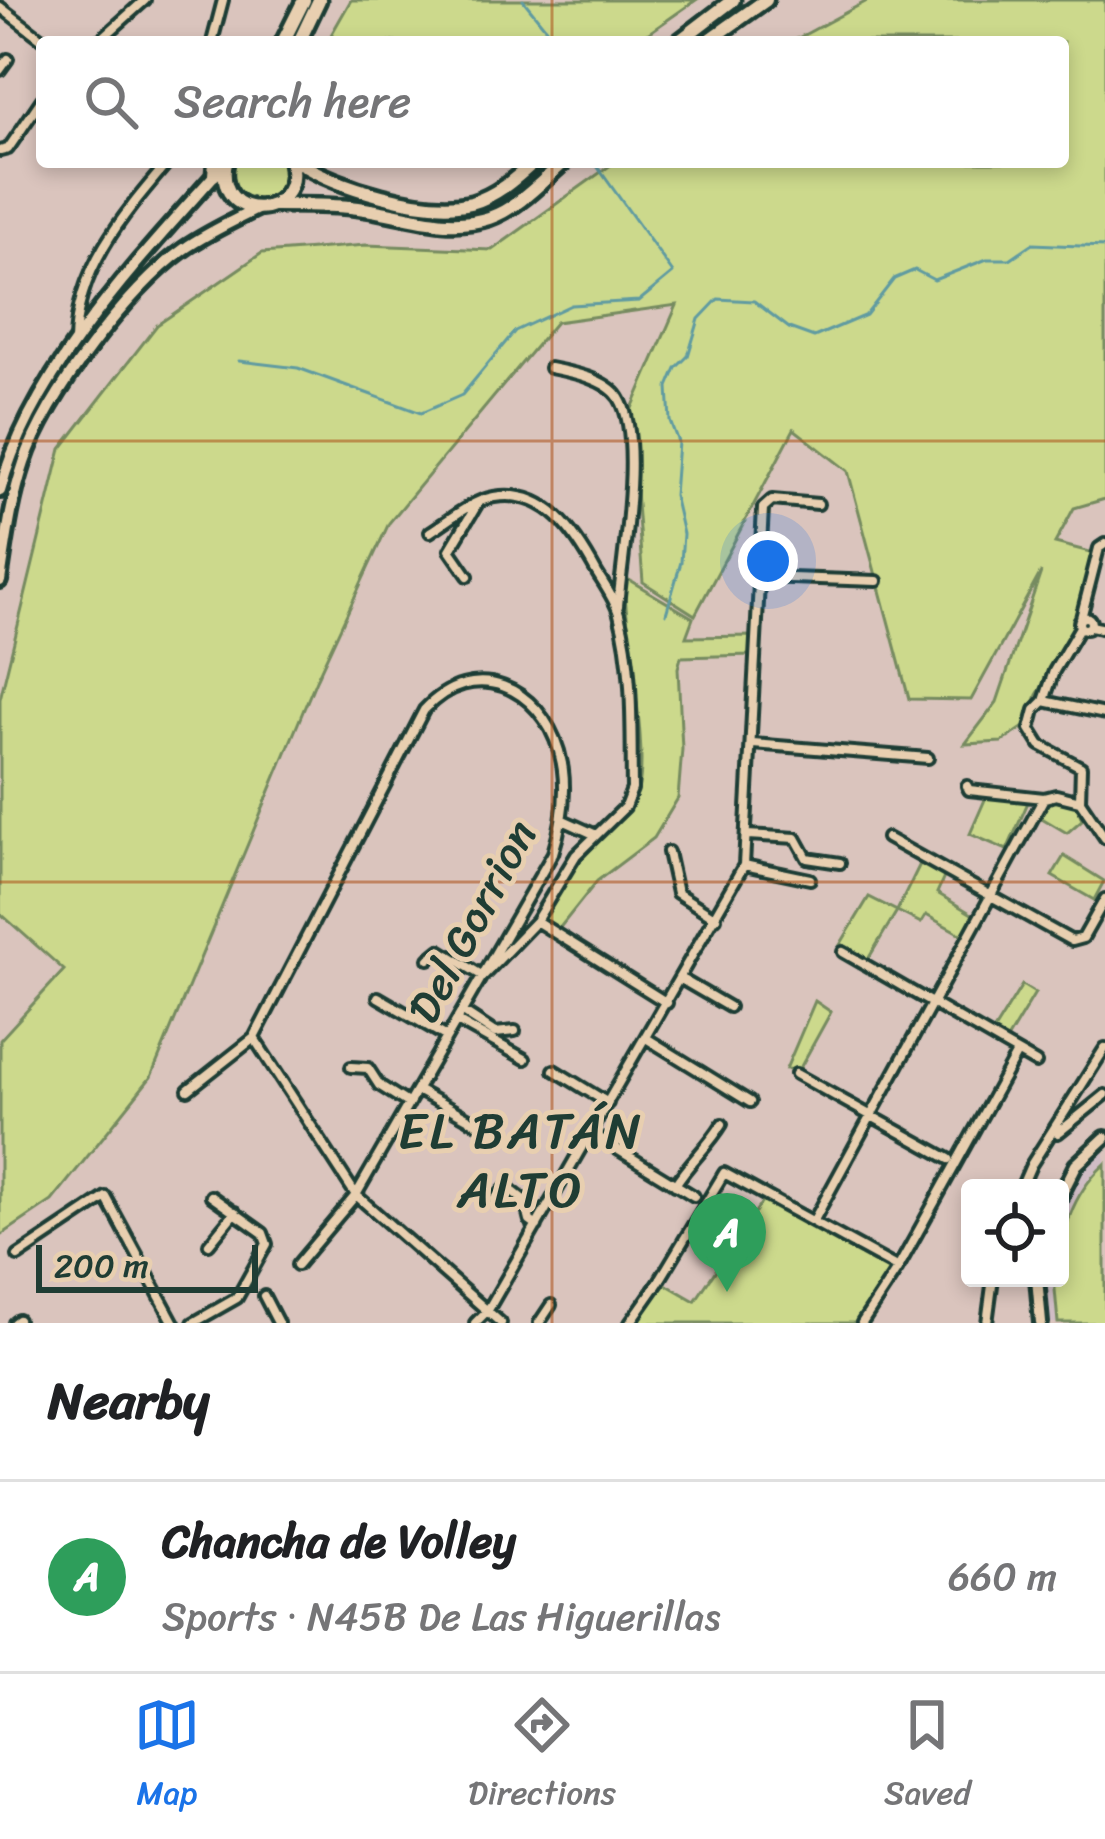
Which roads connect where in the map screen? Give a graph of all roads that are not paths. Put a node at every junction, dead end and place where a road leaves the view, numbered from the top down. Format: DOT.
graph roads {
  1 [pos="145,0"];
  2 [pos="223,0"];
  3 [pos="304,0"];
  4 [pos="319,0"];
  5 [pos="733,0"];
  6 [pos="766,0"];
  7 [pos="0,7"];
  8 [pos="38,36"];
  9 [pos="105,36"];
  10 [pos="214,36"];
  11 [pos="284,36"];
  12 [pos="302,36"];
  13 [pos="686,36"];
  14 [pos="715,36"];
  15 [pos="8,59"];
  16 [pos="0,70"];
  17 [pos="36,108"];
  18 [pos="0,151"];
  19 [pos="163,168"];
  20 [pos="218,168"];
  21 [pos="221,168"];
  22 [pos="293,168"];
  23 [pos="305,168"];
  24 [pos="527,168"];
  25 [pos="557,168"];
  26 [pos="275,205"];
  27 [pos="257,209"];
  28 [pos="80,304"];
  29 [pos="97,316"];
  30 [pos="75,343"];
  31 [pos="550,368"];
  32 [pos="0,491"];
  33 [pos="478,502"];
  34 [pos="818,504"];
  35 [pos="430,532"];
  36 [pos="1104,544"];
  37 [pos="468,576"];
  38 [pos="762,577"];
  39 [pos="0,581"];
  40 [pos="877,581"];
  41 [pos="618,610"];
  42 [pos="1084,624"];
  43 [pos="1105,628"];
  44 [pos="1044,700"];
  45 [pos="1105,714"];
  46 [pos="754,744"];
  47 [pos="928,758"];
  48 [pos="967,786"];
  49 [pos="1044,798"];
  50 [pos="1080,801"];
  51 [pos="563,820"];
  52 [pos="594,834"];
  53 [pos="747,835"];
  54 [pos="887,838"];
  55 [pos="1105,838"];
  56 [pos="668,852"];
  57 [pos="840,862"];
  58 [pos="744,865"];
  59 [pos="810,879"];
  60 [pos="990,896"];
  61 [pos="1105,899"];
  62 [pos="716,918"];
  63 [pos="536,921"];
  64 [pos="843,952"];
  65 [pos="429,959"];
  66 [pos="483,976"];
  67 [pos="681,979"];
  68 [pos="378,997"];
  69 [pos="667,1003"];
  70 [pos="931,1004"];
  71 [pos="729,1007"];
  72 [pos="460,1016"];
  73 [pos="515,1031"];
  74 [pos="447,1037"];
  75 [pos="254,1038"];
  76 [pos="646,1038"];
  77 [pos="1105,1048"];
  78 [pos="1016,1053"];
  79 [pos="525,1059"];
  80 [pos="1036,1063"];
  81 [pos="351,1067"];
  82 [pos="554,1070"];
  83 [pos="796,1074"];
  84 [pos="188,1090"];
  85 [pos="417,1090"];
  86 [pos="1105,1095"];
  87 [pos="750,1102"];
  88 [pos="608,1103"];
  89 [pos="409,1104"];
  90 [pos="871,1113"];
  91 [pos="722,1124"];
  92 [pos="480,1125"];
  93 [pos="591,1133"];
  94 [pos="1105,1138"];
  95 [pos="1048,1142"];
  96 [pos="949,1159"];
  97 [pos="1025,1179"];
  98 [pos="1069,1179"];
  99 [pos="675,1185"];
  100 [pos="356,1195"];
  101 [pos="211,1196"];
  102 [pos="694,1196"];
  103 [pos="494,1200"];
  104 [pos="235,1212"];
  105 [pos="814,1220"];
  106 [pos="537,1226"];
  107 [pos="209,1244"];
  108 [pos="18,1256"];
  109 [pos="297,1265"];
  110 [pos="898,1268"];
  111 [pos="992,1287"];
  112 [pos="1038,1287"];
  113 [pos="264,1296"];
  114 [pos="551,1305"];
  115 [pos="488,1310"];
  116 [pos="174,1323"];
  117 [pos="193,1323"];
  118 [pos="278,1323"];
  119 [pos="475,1323"];
  120 [pos="501,1323"];
  121 [pos="539,1323"];
  122 [pos="630,1323"];
  123 [pos="862,1323"];
  124 [pos="987,1323"];
  125 [pos="1041,1323"];
  1 -- 9 [label="street"];
  2 -- 10 [label="street"];
  3 -- 11 [label="highway"];
  4 -- 12 [label="highway"];
  5 -- 13 [label="highway"];
  6 -- 14 [label="highway"];
  7 -- 8 [label="street"];
  15 -- 16 [label="street"];
  17 -- 18 [label="street"];
  19 -- 28 [label="street"];
  20 -- 29 [label="main road"];
  21 -- 27 [label="highway"];
  22 -- 26 [label="highway"];
  23 -- 24 [label="highway"];
  25 -- 26 [label="highway"];
  26 -- 27 [label="highway"];
  27 -- 39 [label="main road"];
  28 -- 29 [label="street"];
  28 -- 30 [label="street"];
  29 -- 30 [label="main road"];
  30 -- 32 [label="main road"];
  31 -- 41 [label="street"];
  33 -- 35 [label="street"];
  33 -- 37 [label="street"];
  33 -- 41 [label="street"];
  34 -- 38 [label="street"];
  36 -- 42 [label="street"];
  38 -- 40 [label="street"];
  38 -- 46 [label="street"];
  41 -- 52 [label="street"];
  42 -- 43 [label="street"];
  42 -- 44 [label="street"];
  44 -- 45 [label="street"];
  44 -- 50 [label="street"];
  46 -- 47 [label="street"];
  46 -- 53 [label="street"];
  48 -- 49 [label="street"];
  49 -- 50 [label="street"];
  49 -- 60 [label="street"];
  50 -- 55 [label="street"];
  51 -- 52 [label="street"];
  51 -- 66 [label="street, Del Gorrion"];
  51 -- 75 [label="street, Del Gorrion"];
  52 -- 63 [label="street"];
  53 -- 57 [label="street"];
  53 -- 58 [label="street"];
  54 -- 60 [label="street"];
  56 -- 62 [label="street"];
  58 -- 59 [label="street"];
  58 -- 62 [label="street"];
  60 -- 61 [label="street"];
  60 -- 70 [label="street"];
  62 -- 67 [label="street"];
  63 -- 66 [label="street"];
  63 -- 69 [label="street"];
  64 -- 70 [label="street"];
  65 -- 66 [label="street"];
  66 -- 72 [label="street, Del Gorrion"];
  67 -- 69 [label="street"];
  67 -- 71 [label="street"];
  68 -- 74 [label="street"];
  69 -- 76 [label="street"];
  70 -- 78 [label="street"];
  70 -- 90 [label="street"];
  72 -- 73 [label="street"];
  72 -- 74 [label="street, Del Gorrion"];
  72 -- 79 [label="street"];
  74 -- 85 [label="street, Del Gorrion"];
  75 -- 84 [label="street"];
  75 -- 100 [label="street"];
  76 -- 87 [label="street"];
  76 -- 88 [label="street"];
  77 -- 95 [label="street"];
  78 -- 80 [label="street"];
  78 -- 110 [label="street"];
  81 -- 89 [label="street"];
  82 -- 88 [label="street"];
  83 -- 90 [label="street"];
  85 -- 89 [label="street, Del Gorrion"];
  85 -- 92 [label="street"];
  86 -- 95 [label="street"];
  88 -- 93 [label="street"];
  89 -- 100 [label="street, Del Gorrion"];
  90 -- 96 [label="street"];
  90 -- 105 [label="street"];
  91 -- 99 [label="street"];
  93 -- 99 [label="street"];
  93 -- 106 [label="street"];
  94 -- 98 [label="main road"];
  95 -- 97 [label="street"];
  99 -- 102 [label="street"];
  100 -- 109 [label="street, Del Gorrion"];
  100 -- 115 [label="street"];
  101 -- 104 [label="street"];
  103 -- 106 [label="street"];
  104 -- 107 [label="street"];
  104 -- 117 [label="street"];
  105 -- 110 [label="street"];
  105 -- 122 [label="street"];
  106 -- 115 [label="street"];
  108 -- 116 [label="street"];
  110 -- 123 [label="street"];
  111 -- 124 [label="street"];
  112 -- 125 [label="main road"];
  113 -- 118 [label="street"];
  114 -- 121 [label="street"];
  115 -- 119 [label="street"];
  115 -- 120 [label="street"];
}
